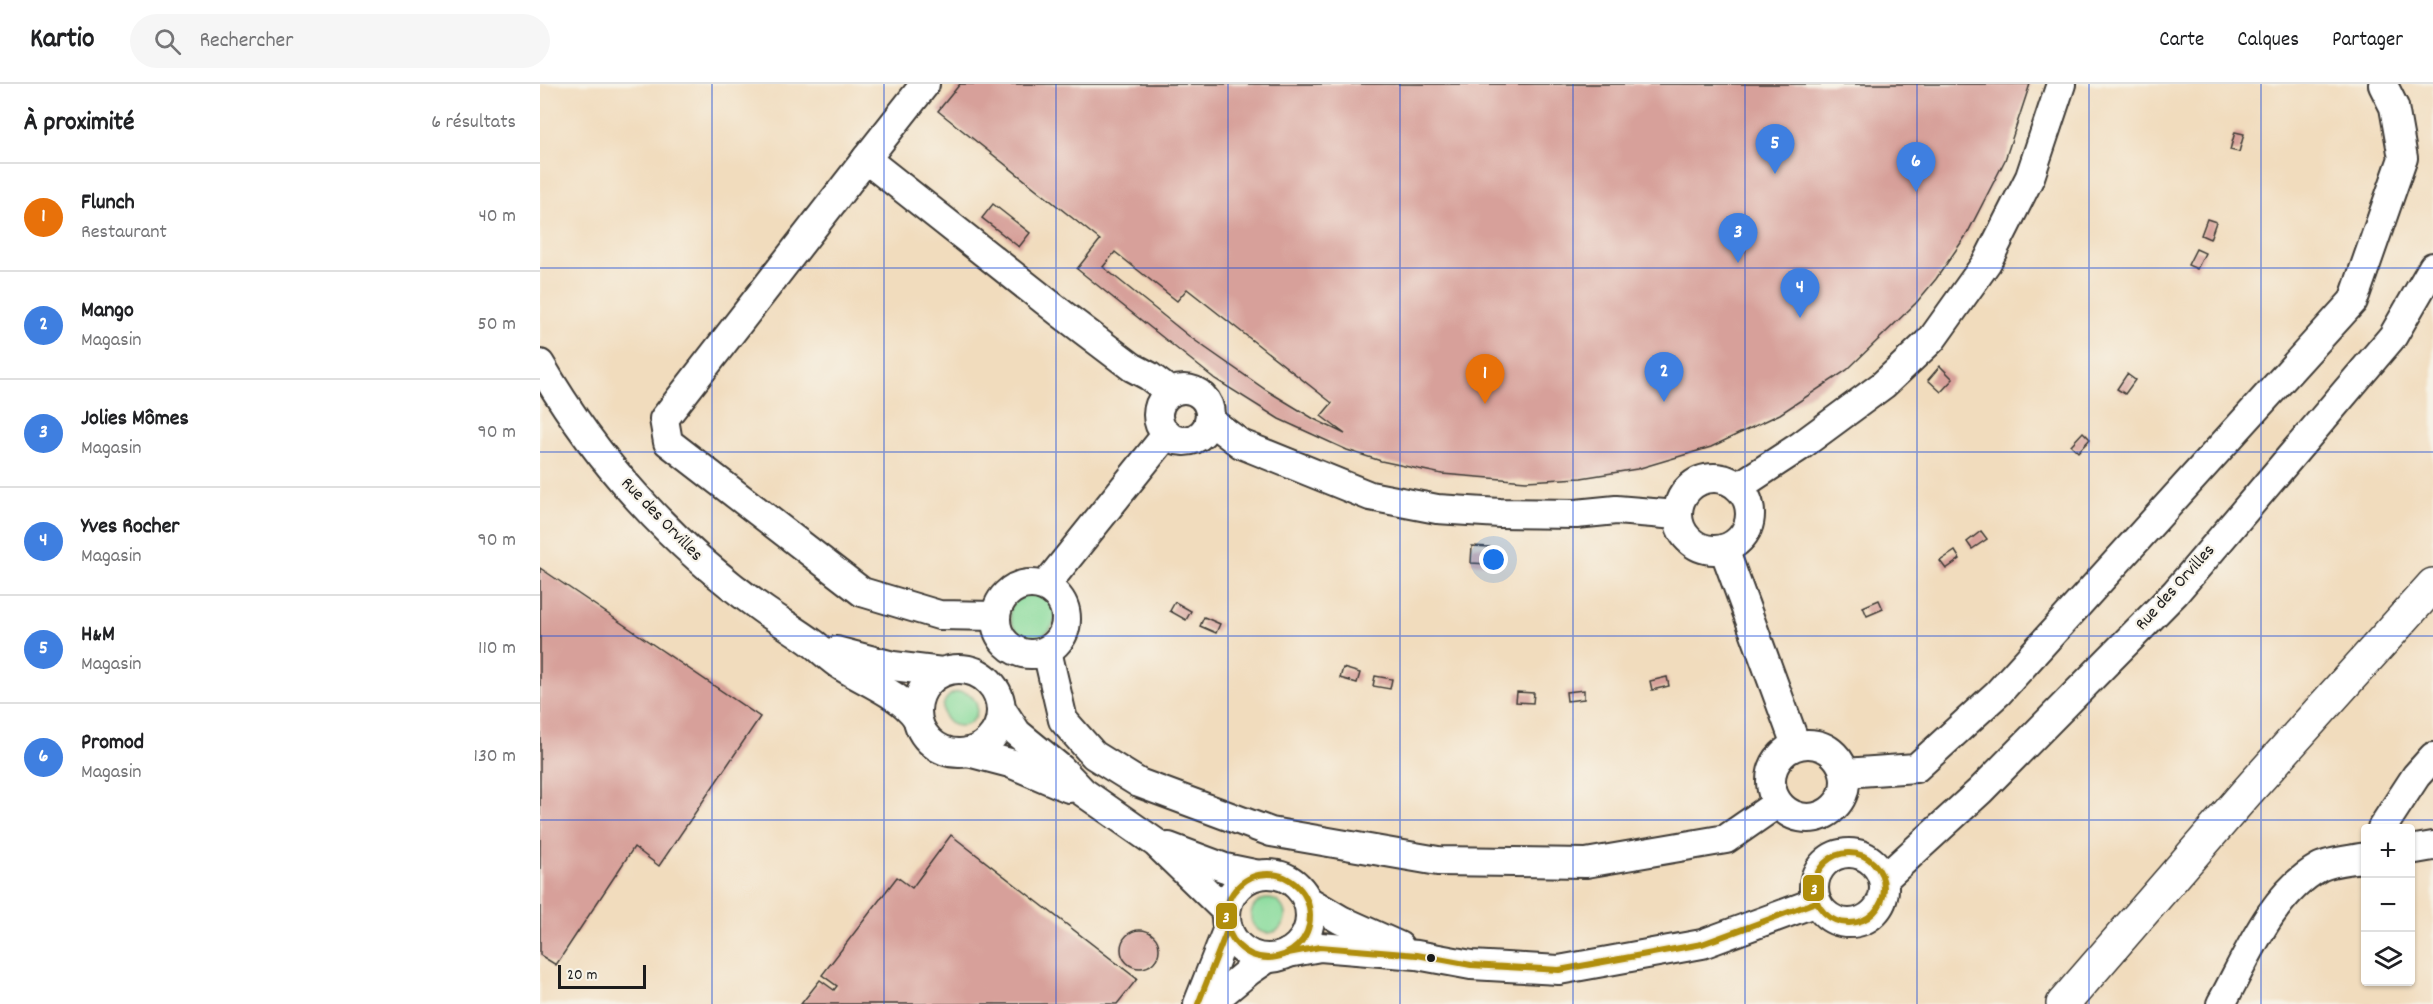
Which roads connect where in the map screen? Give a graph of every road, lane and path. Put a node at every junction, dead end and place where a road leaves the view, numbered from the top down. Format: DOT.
graph roads {
  1 [pos="926,84"];
  2 [pos="2061,84"];
  3 [pos="2382,84"];
  4 [pos="866,159"];
  5 [pos="2433,267"];
  6 [pos="540,364"];
  7 [pos="1170,392"];
  8 [pos="1209,420"];
  9 [pos="1167,434"];
  10 [pos="1738,486"];
  11 [pos="1677,515"];
  12 [pos="1724,549"];
  13 [pos="2433,585"];
  14 [pos="1045,586"];
  15 [pos="996,616"];
  16 [pos="814,644"];
  17 [pos="1008,645"];
  18 [pos="1047,651"];
  19 [pos="942,672"];
  20 [pos="987,680"];
  21 [pos="1002,710"];
  22 [pos="917,718"];
  23 [pos="1796,745"];
  24 [pos="968,752"];
  25 [pos="2433,757"];
  26 [pos="1845,773"];
  27 [pos="1083,792"];
  28 [pos="1778,802"];
  29 [pos="2385,824"];
  30 [pos="1156,843"];
  31 [pos="2433,846"];
  32 [pos="2415,849"];
  33 [pos="2361,857"];
  34 [pos="1259,875"];
  35 [pos="1884,879"];
  36 [pos="1307,900"];
  37 [pos="1816,902"];
  38 [pos="1227,920"];
  39 [pos="1417,955"];
  40 [pos="1278,956"];
  41 [pos="2069,1000"];
  42 [pos="1198,1004"];
  43 [pos="1203,1004"];
  44 [pos="2221,1004"];
  1 -- 4 [label="street"];
  2 -- 10 [label="street"];
  3 -- 26 [label="street"];
  4 -- 7 [label="street"];
  4 -- 15 [label="street"];
  5 -- 35 [label="street, Rue des Orvilles"];
  6 -- 16 [label="street, Rue des Orvilles"];
  7 -- 8 [label="street"];
  7 -- 9 [label="street"];
  8 -- 9 [label="street"];
  8 -- 11 [label="street"];
  9 -- 14 [label="street"];
  10 -- 11 [label="street"];
  10 -- 12 [label="street"];
  11 -- 12 [label="street"];
  12 -- 23 [label="street"];
  13 -- 41 [label="main road"];
  14 -- 15 [label="street"];
  14 -- 18 [label="street"];
  15 -- 17 [label="street"];
  16 -- 19 [label="street, Rue des Orvilles"];
  16 -- 22 [label="street, Rue des Orvilles"];
  17 -- 18 [label="street"];
  17 -- 20 [label="street"];
  18 -- 28 [label="street"];
  19 -- 20 [label="street"];
  19 -- 22 [label="street"];
  20 -- 21 [label="street"];
  21 -- 24 [label="street"];
  21 -- 27 [label="street"];
  22 -- 24 [label="street"];
  23 -- 26 [label="street"];
  23 -- 28 [label="street"];
  24 -- 27 [label="street"];
  25 -- 29 [label="street"];
  26 -- 28 [label="street"];
  27 -- 30 [label="street"];
  30 -- 34 [label="street"];
  30 -- 38 [label="street"];
  31 -- 32 [label="street"];
  33 -- 44 [label="street"];
  34 -- 36 [label="street"];
  34 -- 38 [label="street"];
  35 -- 37 [label="street"];
  35 -- 37 [label="street"];
  36 -- 39 [label="street"];
  36 -- 40 [label="street"];
  37 -- 39 [label="street"];
  38 -- 40 [label="street"];
  38 -- 42 [label="street"];
  39 -- 40 [label="street"];
  40 -- 43 [label="street"];
}
